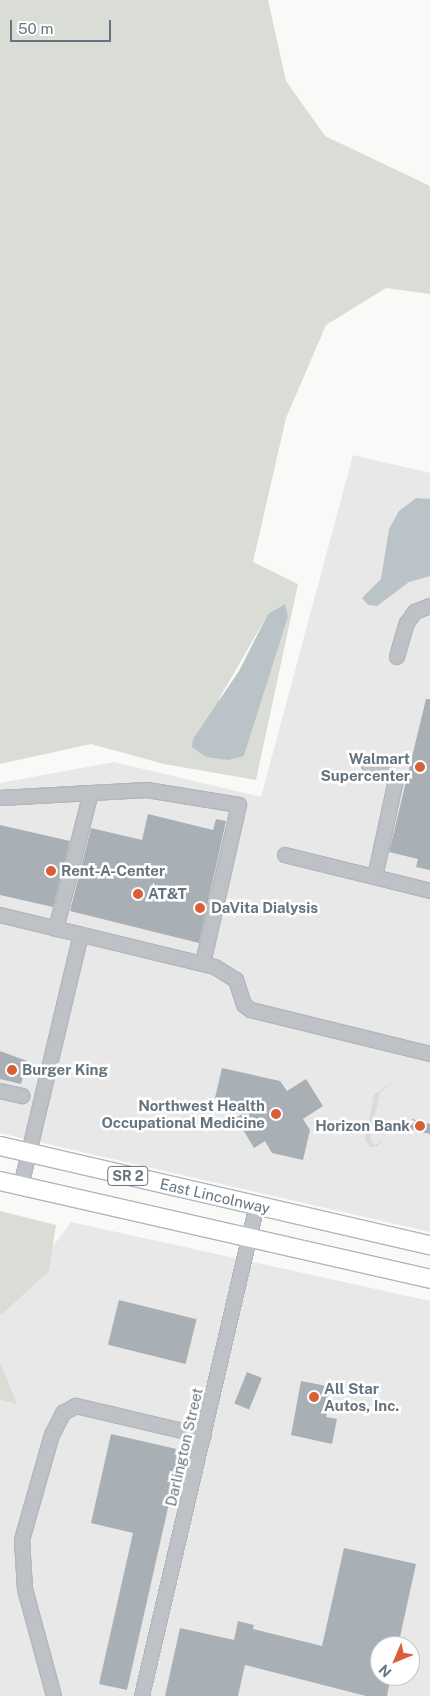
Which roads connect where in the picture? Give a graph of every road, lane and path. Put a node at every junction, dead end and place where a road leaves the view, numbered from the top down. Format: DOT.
graph roads {
  1 [pos="430,606"];
  2 [pos="397,657"];
  3 [pos="369,765"];
  4 [pos="91,793"];
  5 [pos="0,798"];
  6 [pos="285,854"];
  7 [pos="375,877"];
  8 [pos="430,891"];
  9 [pos="0,915"];
  10 [pos="56,929"];
  11 [pos="81,935"];
  12 [pos="203,964"];
  13 [pos="430,1054"];
  14 [pos="0,1091"];
  15 [pos="22,1096"];
  16 [pos="0,1146"];
  17 [pos="27,1152"];
  18 [pos="0,1181"];
  19 [pos="21,1186"];
  20 [pos="256,1205"];
  21 [pos="249,1239"];
  22 [pos="430,1245"];
  23 [pos="430,1280"];
  24 [pos="204,1436"];
  25 [pos="54,1696"];
  26 [pos="142,1696"];
  1 -- 2 [label="street"];
  3 -- 7 [label="street"];
  4 -- 5 [label="street"];
  4 -- 10 [label="street"];
  4 -- 12 [label="street"];
  6 -- 7 [label="street"];
  7 -- 8 [label="street"];
  9 -- 10 [label="street"];
  10 -- 11 [label="street"];
  11 -- 12 [label="street"];
  11 -- 17 [label="street"];
  12 -- 13 [label="street"];
  14 -- 15 [label="street"];
  16 -- 17 [label="main road, East Lincolnway / SR 2"];
  17 -- 19 [label="street"];
  17 -- 20 [label="main road, East Lincolnway / SR 2"];
  18 -- 19 [label="main road, SR 2"];
  19 -- 21 [label="main road, SR 2"];
  20 -- 21 [label="street, Darlington Street"];
  20 -- 22 [label="main road, East Lincolnway / SR 2"];
  21 -- 23 [label="main road, SR 2"];
  21 -- 24 [label="street, Darlington Street"];
  24 -- 25 [label="street"];
  24 -- 26 [label="street, Darlington Street"];
}
